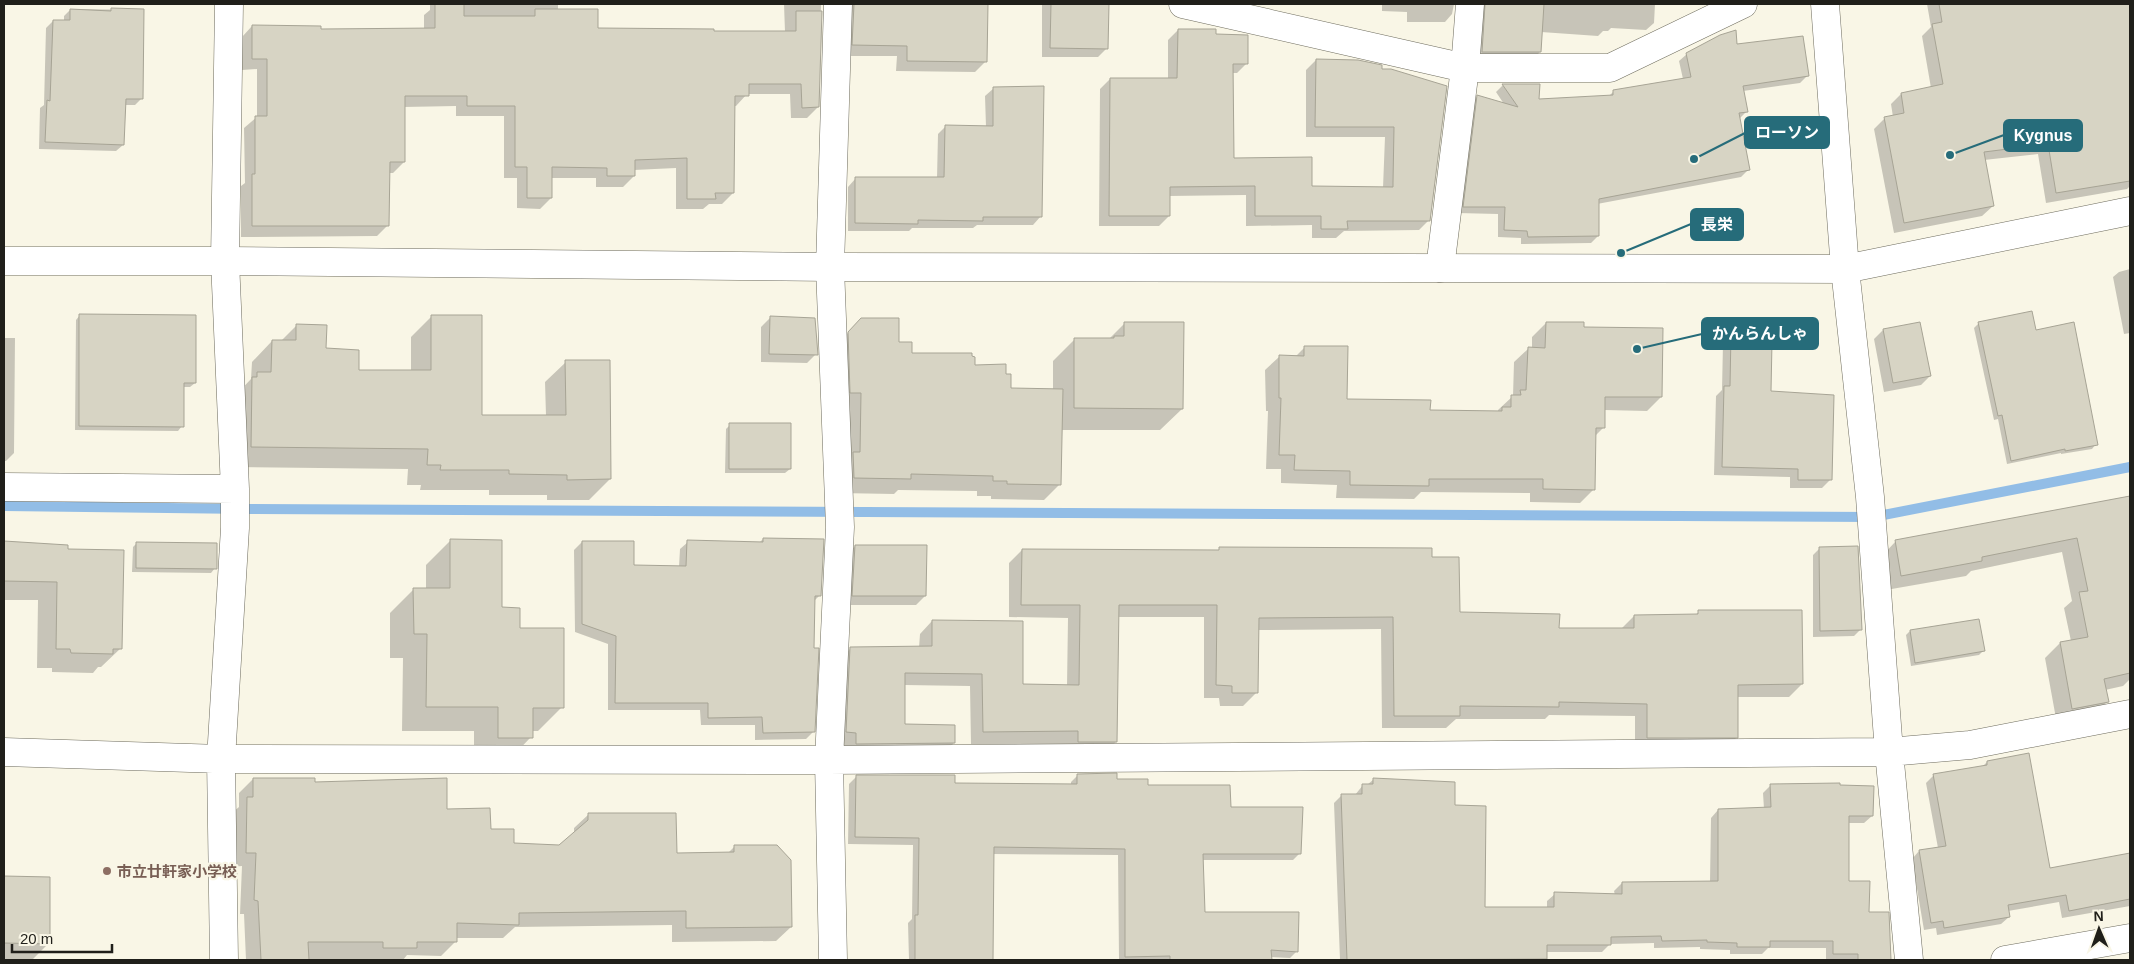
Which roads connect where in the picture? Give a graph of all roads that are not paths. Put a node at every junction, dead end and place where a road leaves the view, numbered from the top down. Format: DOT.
graph roads {
  1 [pos="229,4"];
  2 [pos="838,4"];
  3 [pos="1183,4"];
  4 [pos="1470,4"];
  5 [pos="1742,4"];
  6 [pos="1825,4"];
  7 [pos="1465,68"];
  8 [pos="2130,211"];
  9 [pos="4,261"];
  10 [pos="225,261"];
  11 [pos="830,267"];
  12 [pos="1440,268"];
  13 [pos="1845,269"];
  14 [pos="4,487"];
  15 [pos="235,491"];
  16 [pos="2130,714"];
  17 [pos="4,752"];
  18 [pos="1889,752"];
  19 [pos="221,759"];
  20 [pos="829,760"];
  21 [pos="2130,938"];
  22 [pos="224,960"];
  23 [pos="833,960"];
  24 [pos="1909,960"];
  25 [pos="2005,960"];
  1 -- 10 [label="street"];
  2 -- 11 [label="street"];
  3 -- 7 [label="street"];
  4 -- 7 [label="street"];
  5 -- 7 [label="street"];
  6 -- 13 [label="street"];
  7 -- 12 [label="street"];
  8 -- 13 [label="street"];
  9 -- 10 [label="street"];
  10 -- 11 [label="street"];
  10 -- 15 [label="street"];
  11 -- 12 [label="street"];
  11 -- 20 [label="street"];
  12 -- 13 [label="street"];
  13 -- 18 [label="street"];
  14 -- 15 [label="street"];
  15 -- 19 [label="street"];
  16 -- 18 [label="street"];
  17 -- 19 [label="street"];
  18 -- 20 [label="street"];
  18 -- 24 [label="street"];
  19 -- 20 [label="street"];
  19 -- 22 [label="street"];
  20 -- 23 [label="street"];
  21 -- 25 [label="street"];
}
